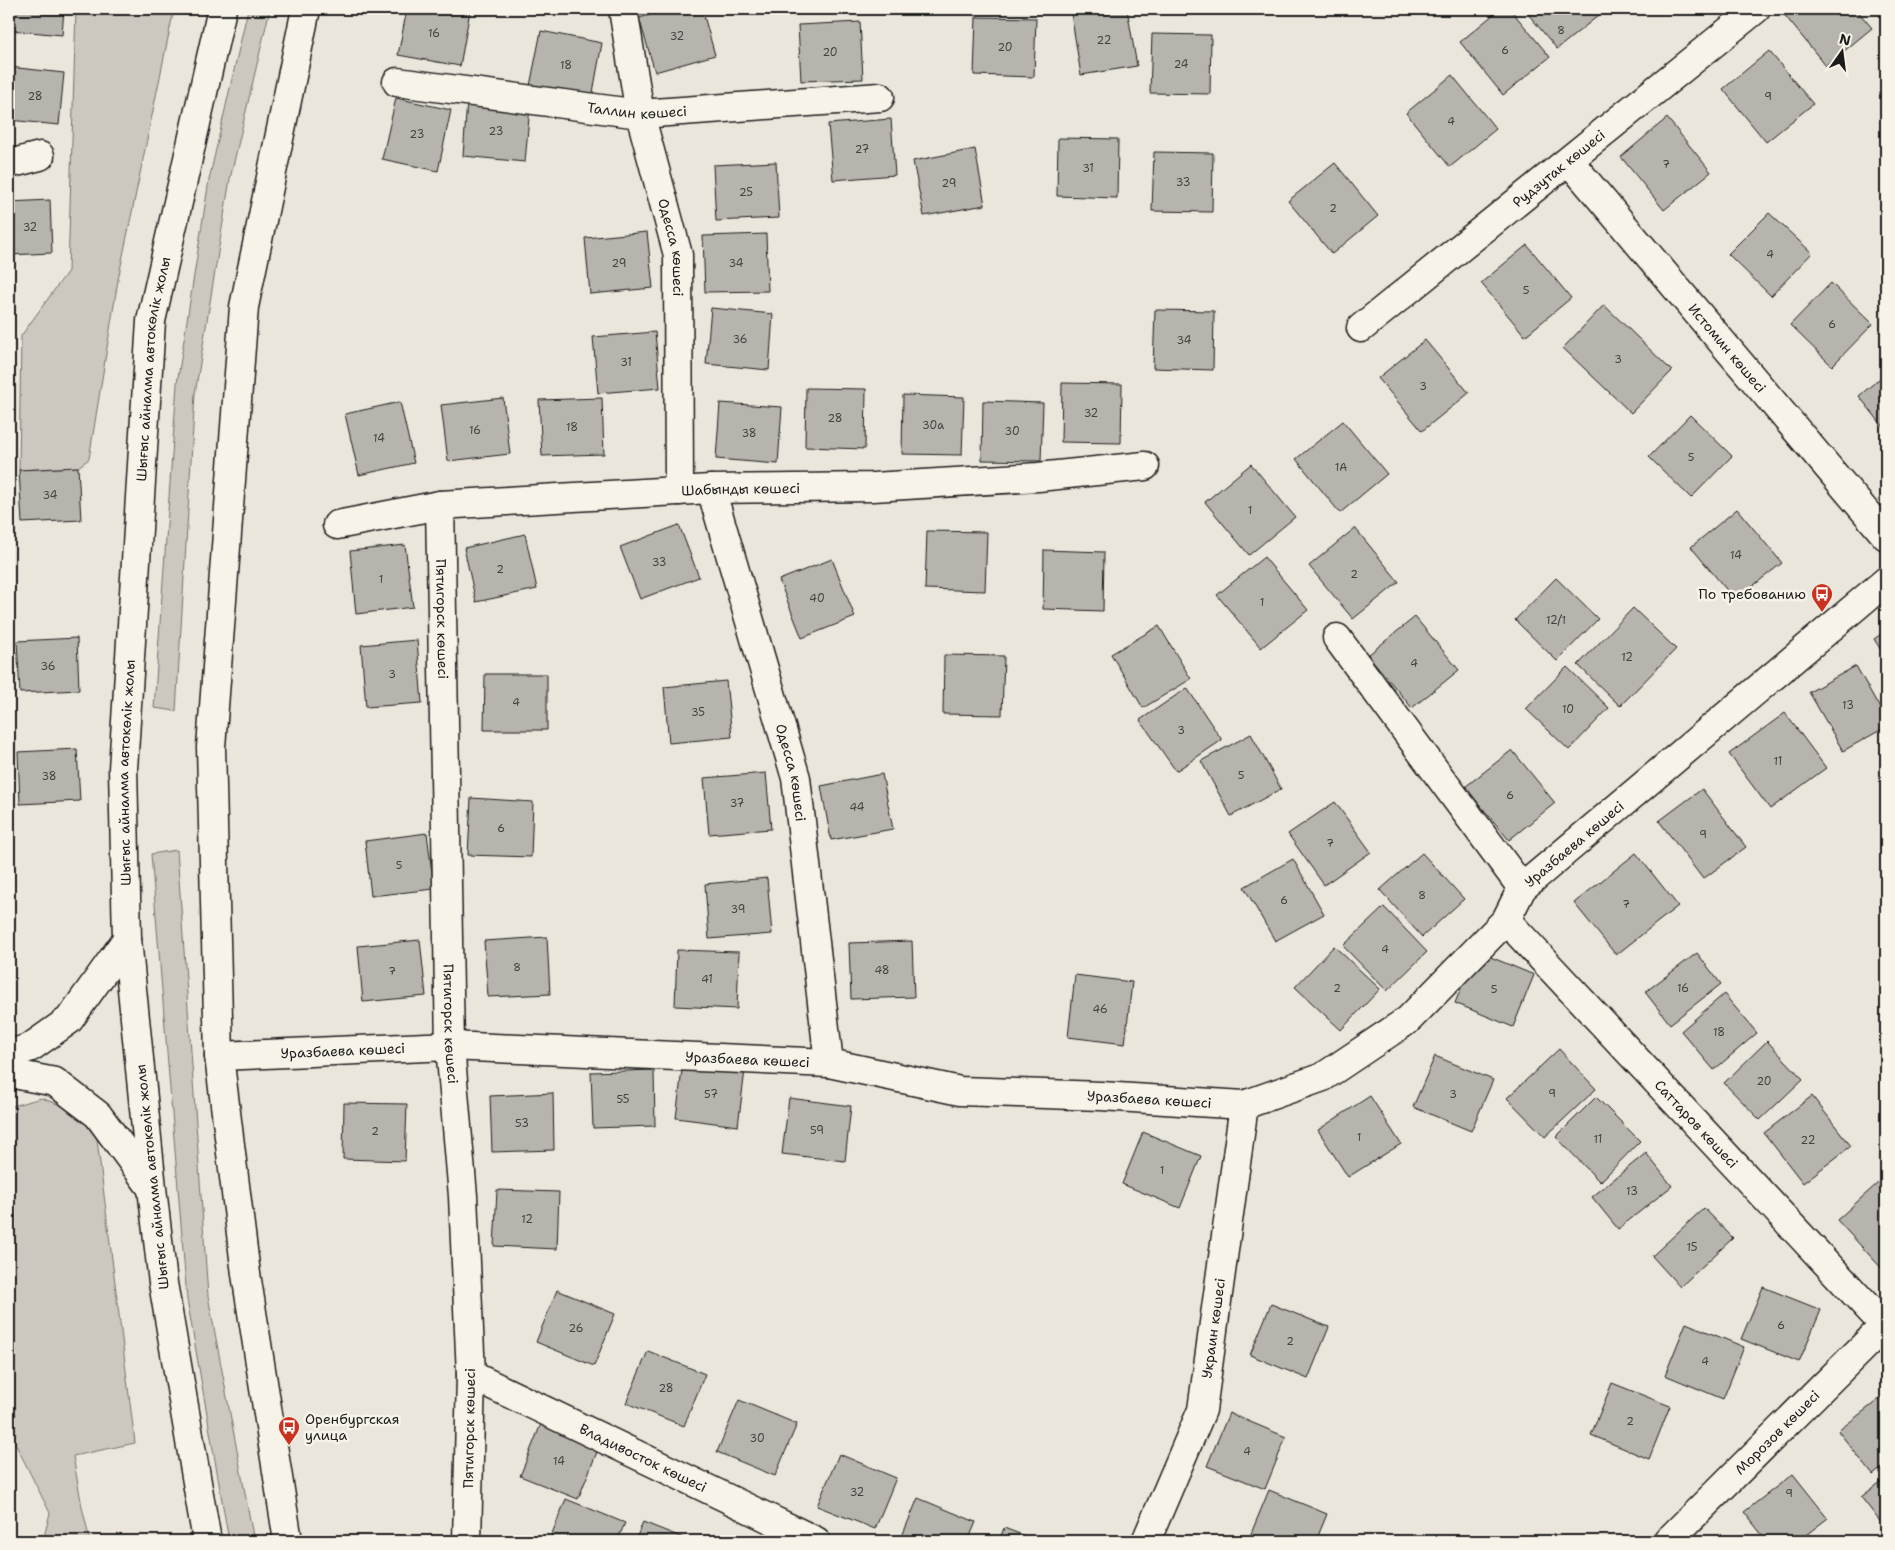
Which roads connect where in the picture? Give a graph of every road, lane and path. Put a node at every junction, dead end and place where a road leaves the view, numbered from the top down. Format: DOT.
graph roads {
  1 [pos="222,9"];
  2 [pos="306,9"];
  3 [pos="623,9"];
  4 [pos="1756,9"];
  5 [pos="397,82"];
  6 [pos="880,97"];
  7 [pos="640,114"];
  8 [pos="40,156"];
  9 [pos="1569,161"];
  10 [pos="9,164"];
  11 [pos="1361,328"];
  12 [pos="1145,466"];
  13 [pos="711,489"];
  14 [pos="679,491"];
  15 [pos="440,504"];
  16 [pos="337,525"];
  17 [pos="1886,536"];
  18 [pos="1886,581"];
  19 [pos="1337,638"];
  20 [pos="1522,888"];
  21 [pos="1506,920"];
  22 [pos="127,939"];
  23 [pos="450,1046"];
  24 [pos="9,1056"];
  25 [pos="219,1056"];
  26 [pos="829,1064"];
  27 [pos="9,1073"];
  28 [pos="1244,1105"];
  29 [pos="152,1188"];
  30 [pos="1886,1325"];
  31 [pos="471,1375"];
  32 [pos="206,1541"];
  33 [pos="288,1541"];
  34 [pos="467,1541"];
  35 [pos="816,1541"];
  36 [pos="1146,1541"];
  37 [pos="1668,1541"];
  1 -- 22 [label="street, Шығыс айналма автокөлік жолы"];
  2 -- 25 [label="street"];
  3 -- 7 [label="street, Одесса көшесі"];
  4 -- 9 [label="street, Рудзутак көшесі"];
  5 -- 7 [label="street, Таллин көшесі"];
  6 -- 7 [label="street, Таллин көшесі"];
  7 -- 14 [label="street, Одесса көшесі"];
  8 -- 10 [label="street"];
  9 -- 11 [label="street, Рудзутак көшесі"];
  9 -- 17 [label="street, Истомин көшесі"];
  12 -- 13 [label="street, Шабынды көшесі"];
  13 -- 14 [label="street, Шабынды көшесі"];
  13 -- 26 [label="street, Одесса көшесі"];
  14 -- 15 [label="street, Шабынды көшесі"];
  15 -- 16 [label="street, Шабынды көшесі"];
  15 -- 23 [label="street, Пятигорск көшесі"];
  18 -- 20 [label="street, Уразбаева көшесі"];
  19 -- 20 [label="street"];
  20 -- 21 [label="street, Уразбаева көшесі"];
  21 -- 28 [label="street, Уразбаева көшесі"];
  21 -- 30 [label="street, Саттаров көшесі"];
  22 -- 24 [label="street"];
  22 -- 29 [label="street, Шығыс айналма автокөлік жолы"];
  23 -- 25 [label="street, Уразбаева көшесі"];
  23 -- 26 [label="street, Уразбаева көшесі"];
  23 -- 31 [label="street, Пятигорск көшесі"];
  25 -- 33 [label="street"];
  26 -- 28 [label="street, Уразбаева көшесі"];
  27 -- 29 [label="street"];
  28 -- 36 [label="street, Украин көшесі"];
  29 -- 32 [label="street, Шығыс айналма автокөлік жолы"];
  30 -- 37 [label="street, Морозов көшесі"];
  31 -- 34 [label="street, Пятигорск көшесі"];
  31 -- 35 [label="street, Владивосток көшесі"];
}
